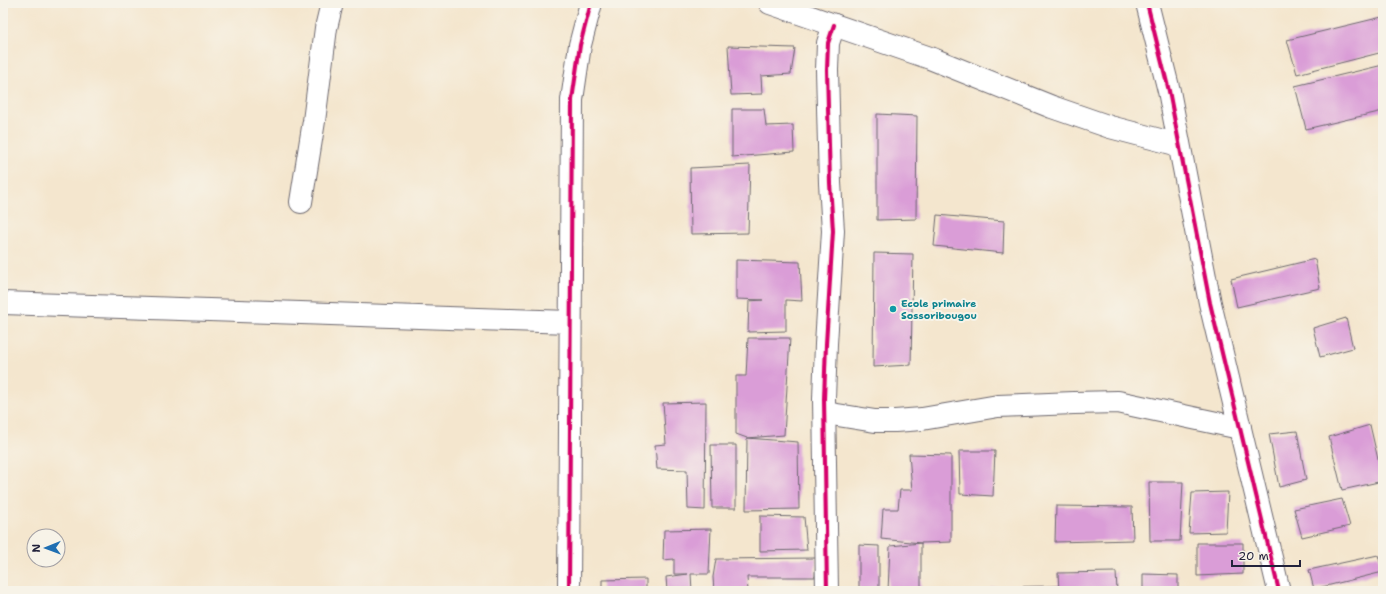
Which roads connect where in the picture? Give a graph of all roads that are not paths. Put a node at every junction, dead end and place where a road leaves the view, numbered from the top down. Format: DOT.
graph roads {
  1 [pos="332,3"];
  2 [pos="591,3"];
  3 [pos="770,3"];
  4 [pos="1147,3"];
  5 [pos="834,25"];
  6 [pos="1179,145"];
  7 [pos="301,202"];
  8 [pos="3,303"];
  9 [pos="570,322"];
  10 [pos="824,413"];
  11 [pos="1240,428"];
  12 [pos="569,591"];
  13 [pos="827,591"];
  14 [pos="1279,591"];
  1 -- 7 [label="street"];
  2 -- 9 [label="street"];
  3 -- 5 [label="street"];
  4 -- 6 [label="street"];
  5 -- 6 [label="street"];
  5 -- 10 [label="street"];
  6 -- 11 [label="street"];
  8 -- 9 [label="street"];
  9 -- 12 [label="street"];
  10 -- 11 [label="street"];
  10 -- 13 [label="street"];
  11 -- 14 [label="street"];
}
